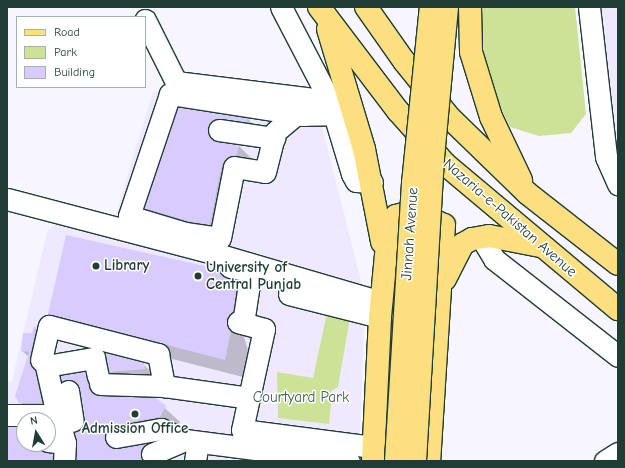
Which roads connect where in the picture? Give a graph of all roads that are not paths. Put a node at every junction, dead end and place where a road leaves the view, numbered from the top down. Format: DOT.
graph roads {
  1 [pos="139,7"];
  2 [pos="282,7"];
  3 [pos="366,7"];
  4 [pos="420,7"];
  5 [pos="431,7"];
  6 [pos="447,7"];
  7 [pos="458,7"];
  8 [pos="470,7"];
  9 [pos="589,7"];
  10 [pos="321,9"];
  11 [pos="144,16"];
  12 [pos="146,22"];
  13 [pos="332,107"];
  14 [pos="300,115"];
  15 [pos="257,125"];
  16 [pos="219,130"];
  17 [pos="274,138"];
  18 [pos="612,155"];
  19 [pos="372,182"];
  20 [pos="618,184"];
  21 [pos="527,193"];
  22 [pos="7,199"];
  23 [pos="481,238"];
  24 [pos="183,239"];
  25 [pos="543,247"];
  26 [pos="385,260"];
  27 [pos="618,264"];
  28 [pos="440,288"];
  29 [pos="289,294"];
  30 [pos="618,309"];
  31 [pos="381,310"];
  32 [pos="618,356"];
  33 [pos="42,358"];
  34 [pos="100,379"];
  35 [pos="164,386"];
  36 [pos="249,398"];
  37 [pos="7,415"];
  38 [pos="65,418"];
  39 [pos="116,437"];
  40 [pos="59,448"];
  41 [pos="193,448"];
  42 [pos="618,453"];
  43 [pos="152,454"];
  44 [pos="373,454"];
  45 [pos="260,455"];
  46 [pos="174,461"];
  47 [pos="348,461"];
  48 [pos="396,461"];
  49 [pos="415,461"];
  50 [pos="429,461"];
  51 [pos="605,461"];
  1 -- 11 [label="street"];
  2 -- 13 [label="street"];
  3 -- 21 [label="main road, Nazaria-e-Pakistan Avenue"];
  4 -- 7 [label="main road"];
  5 -- 48 [label="main road, Jinnah Avenue, bridge"];
  6 -- 49 [label="main road, Jinnah Avenue, bridge"];
  8 -- 21 [label="main road"];
  9 -- 18 [label="street"];
  10 -- 19 [label="main road"];
  10 -- 25 [label="main road, Nazaria-e-Pakistan Avenue"];
  12 -- 13 [label="street"];
  13 -- 14 [label="street"];
  13 -- 19 [label="street"];
  14 -- 15 [label="street"];
  14 -- 17 [label="street"];
  14 -- 24 [label="street"];
  16 -- 17 [label="street"];
  17 -- 24 [label="street"];
  18 -- 20 [label="street"];
  19 -- 26 [label="main road"];
  21 -- 27 [label="main road, Nazaria-e-Pakistan Avenue"];
  22 -- 24 [label="street"];
  23 -- 25 [label="main road"];
  23 -- 28 [label="main road"];
  23 -- 32 [label="street"];
  24 -- 31 [label="street"];
  24 -- 36 [label="street"];
  25 -- 30 [label="main road, Nazaria-e-Pakistan Avenue"];
  26 -- 28 [label="main road"];
  26 -- 31 [label="main road"];
  28 -- 50 [label="main road"];
  29 -- 31 [label="street"];
  31 -- 44 [label="main road"];
  33 -- 34 [label="street"];
  33 -- 35 [label="street"];
  33 -- 38 [label="street"];
  34 -- 35 [label="street"];
  34 -- 38 [label="street"];
  35 -- 36 [label="street"];
  36 -- 44 [label="street"];
  37 -- 38 [label="street"];
  38 -- 40 [label="street"];
  39 -- 41 [label="street"];
  41 -- 43 [label="street"];
  41 -- 45 [label="street"];
  41 -- 46 [label="street"];
  42 -- 51 [label="street"];
  45 -- 47 [label="street"];
}
